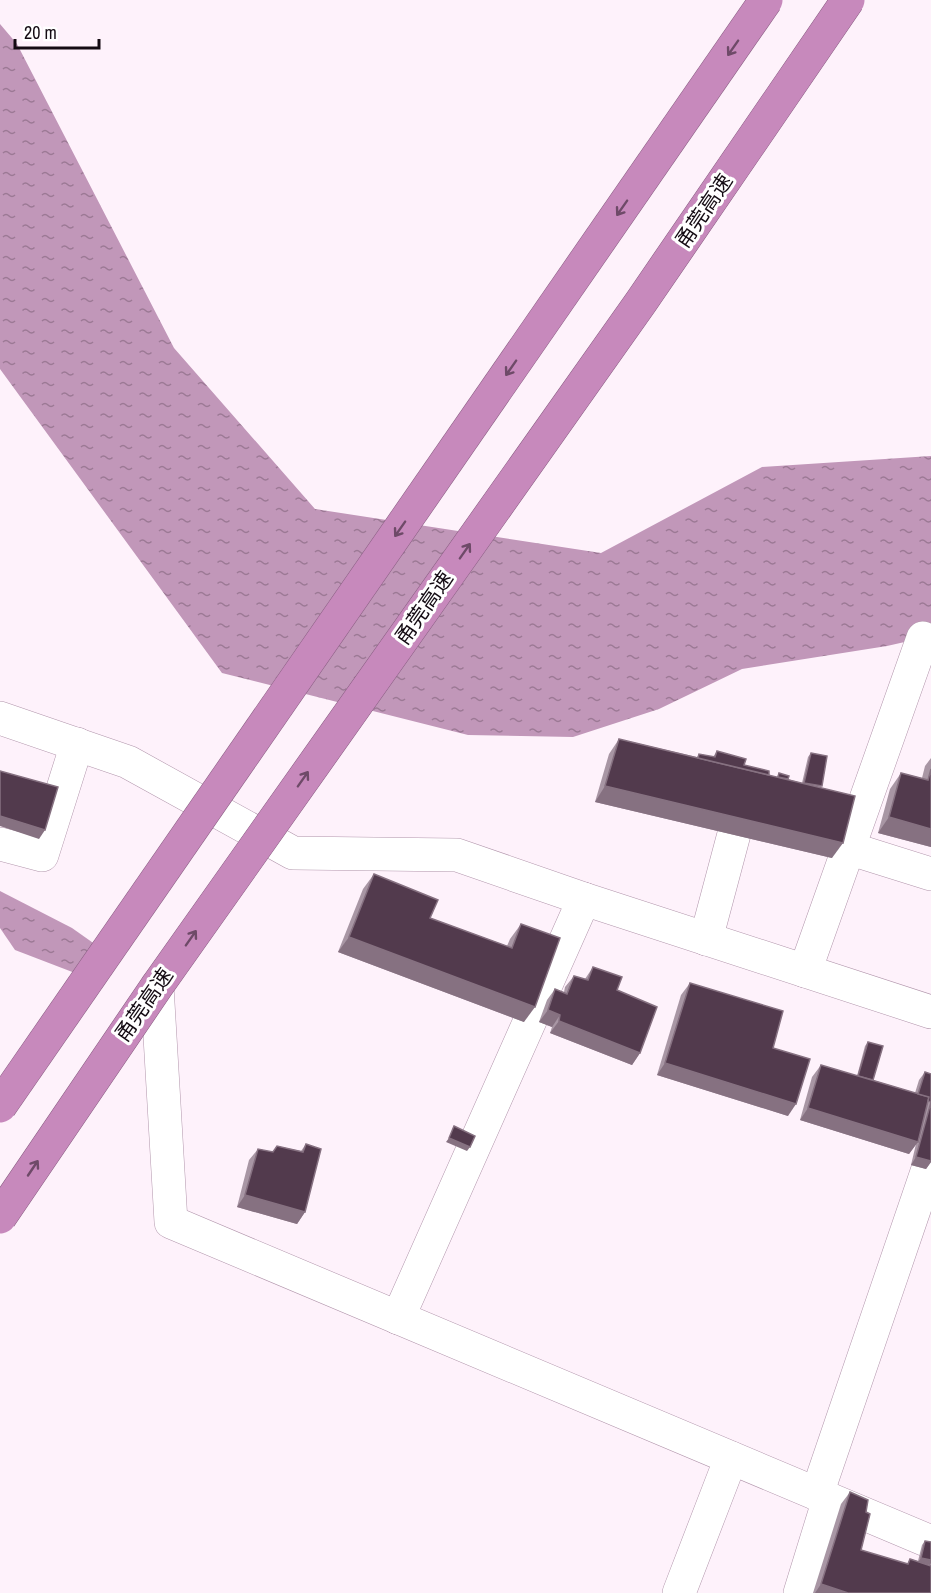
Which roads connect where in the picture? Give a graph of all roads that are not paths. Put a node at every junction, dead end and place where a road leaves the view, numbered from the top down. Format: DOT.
graph roads {
  1 [pos="766,0"];
  2 [pos="848,0"];
  3 [pos="923,638"];
  4 [pos="0,718"];
  5 [pos="77,744"];
  6 [pos="734,834"];
  7 [pos="0,844"];
  8 [pos="848,848"];
  9 [pos="931,874"];
  10 [pos="584,899"];
  11 [pos="706,939"];
  12 [pos="805,971"];
  13 [pos="157,986"];
  14 [pos="931,1012"];
  15 [pos="0,1106"];
  16 [pos="931,1160"];
  17 [pos="0,1216"];
  18 [pos="398,1318"];
  19 [pos="731,1458"];
  20 [pos="823,1496"];
  21 [pos="931,1542"];
  22 [pos="679,1593"];
  23 [pos="800,1593"];
  1 -- 15 [label="highway, one-way, bridge"];
  13 -- 2 [label="highway, 甬莞高速, one-way, bridge"];
  3 -- 8 [label="street"];
  4 -- 5 [label="street"];
  5 -- 7 [label="street"];
  5 -- 10 [label="street"];
  6 -- 11 [label="street"];
  8 -- 9 [label="street"];
  8 -- 12 [label="street"];
  10 -- 11 [label="street"];
  10 -- 18 [label="street"];
  11 -- 12 [label="street"];
  12 -- 14 [label="street"];
  17 -- 13 [label="highway, 甬莞高速, one-way, bridge"];
  13 -- 18 [label="street"];
  16 -- 20 [label="street"];
  18 -- 19 [label="street"];
  19 -- 20 [label="street"];
  19 -- 22 [label="street"];
  20 -- 21 [label="street"];
  20 -- 23 [label="street"];
}
